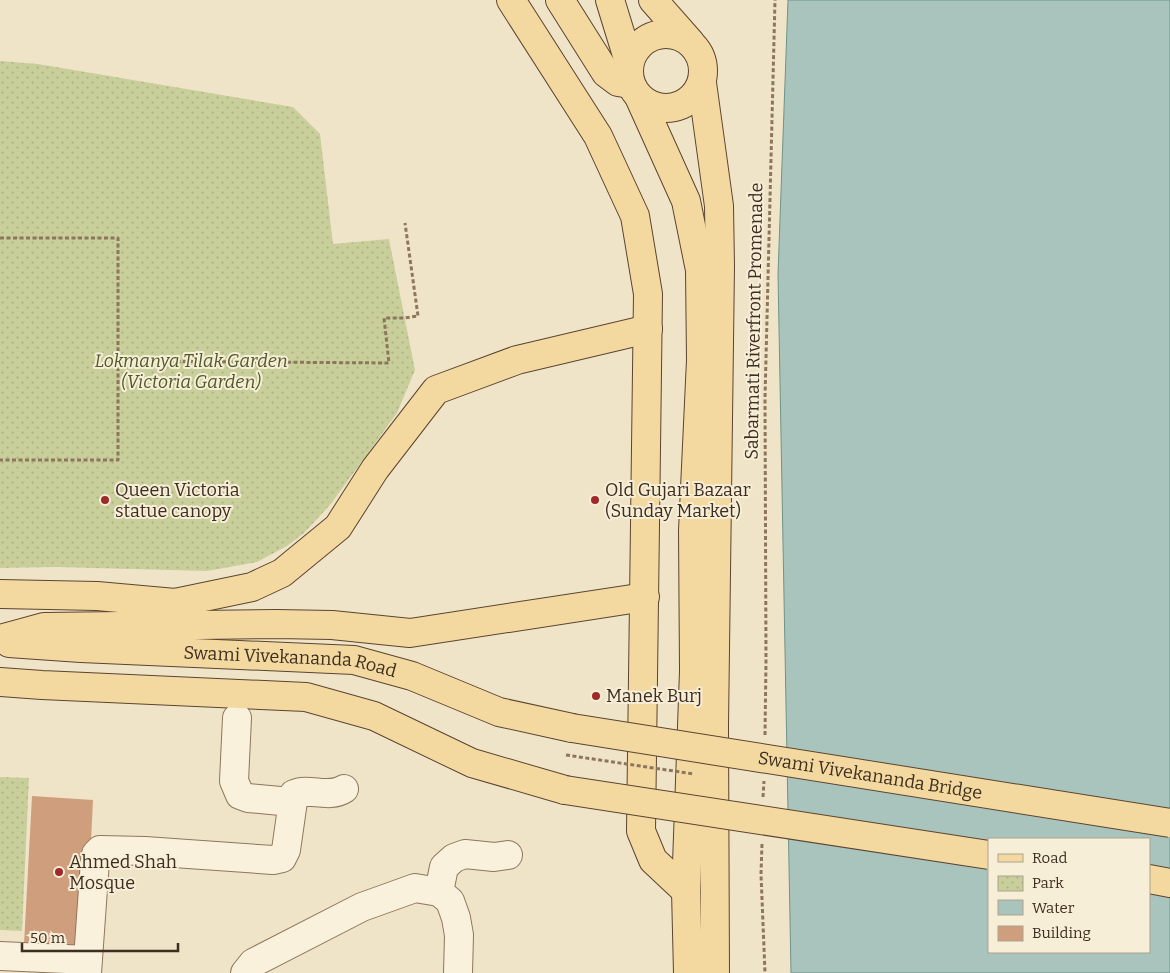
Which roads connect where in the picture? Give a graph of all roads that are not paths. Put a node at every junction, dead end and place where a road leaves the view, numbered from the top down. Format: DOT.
graph roads {
  1 [pos="511,0"];
  2 [pos="560,0"];
  3 [pos="610,0"];
  4 [pos="653,0"];
  5 [pos="690,42"];
  6 [pos="633,82"];
  7 [pos="702,84"];
  8 [pos="648,328"];
  9 [pos="0,594"];
  10 [pos="645,597"];
  11 [pos="0,641"];
  12 [pos="0,682"];
  13 [pos="237,718"];
  14 [pos="572,728"];
  15 [pos="344,789"];
  16 [pos="291,802"];
  17 [pos="1170,823"];
  18 [pos="508,855"];
  19 [pos="988,855"];
  20 [pos="1150,879"];
  21 [pos="1170,883"];
  22 [pos="686,891"];
  23 [pos="439,892"];
  24 [pos="0,956"];
  25 [pos="88,966"];
  26 [pos="245,973"];
  27 [pos="458,973"];
  28 [pos="688,973"];
  29 [pos="715,973"];
  1 -- 8 [label="main road"];
  2 -- 6 [label="main road"];
  3 -- 6 [label="main road"];
  4 -- 5 [label="main road"];
  5 -- 6 [label="main road"];
  5 -- 7 [label="main road"];
  6 -- 7 [label="main road"];
  6 -- 22 [label="main road"];
  7 -- 29 [label="main road"];
  8 -- 9 [label="main road"];
  8 -- 10 [label="main road"];
  10 -- 11 [label="main road"];
  10 -- 22 [label="main road"];
  11 -- 14 [label="main road, Swami Vivekananda Road"];
  12 -- 19 [label="main road, bridge"];
  13 -- 16 [label="street"];
  14 -- 17 [label="main road, Swami Vivekananda Bridge, bridge"];
  15 -- 16 [label="street"];
  16 -- 25 [label="street"];
  18 -- 23 [label="street"];
  20 -- 21 [label="main road"];
  22 -- 28 [label="main road"];
  23 -- 26 [label="street"];
  23 -- 27 [label="street"];
  24 -- 25 [label="street"];
}
